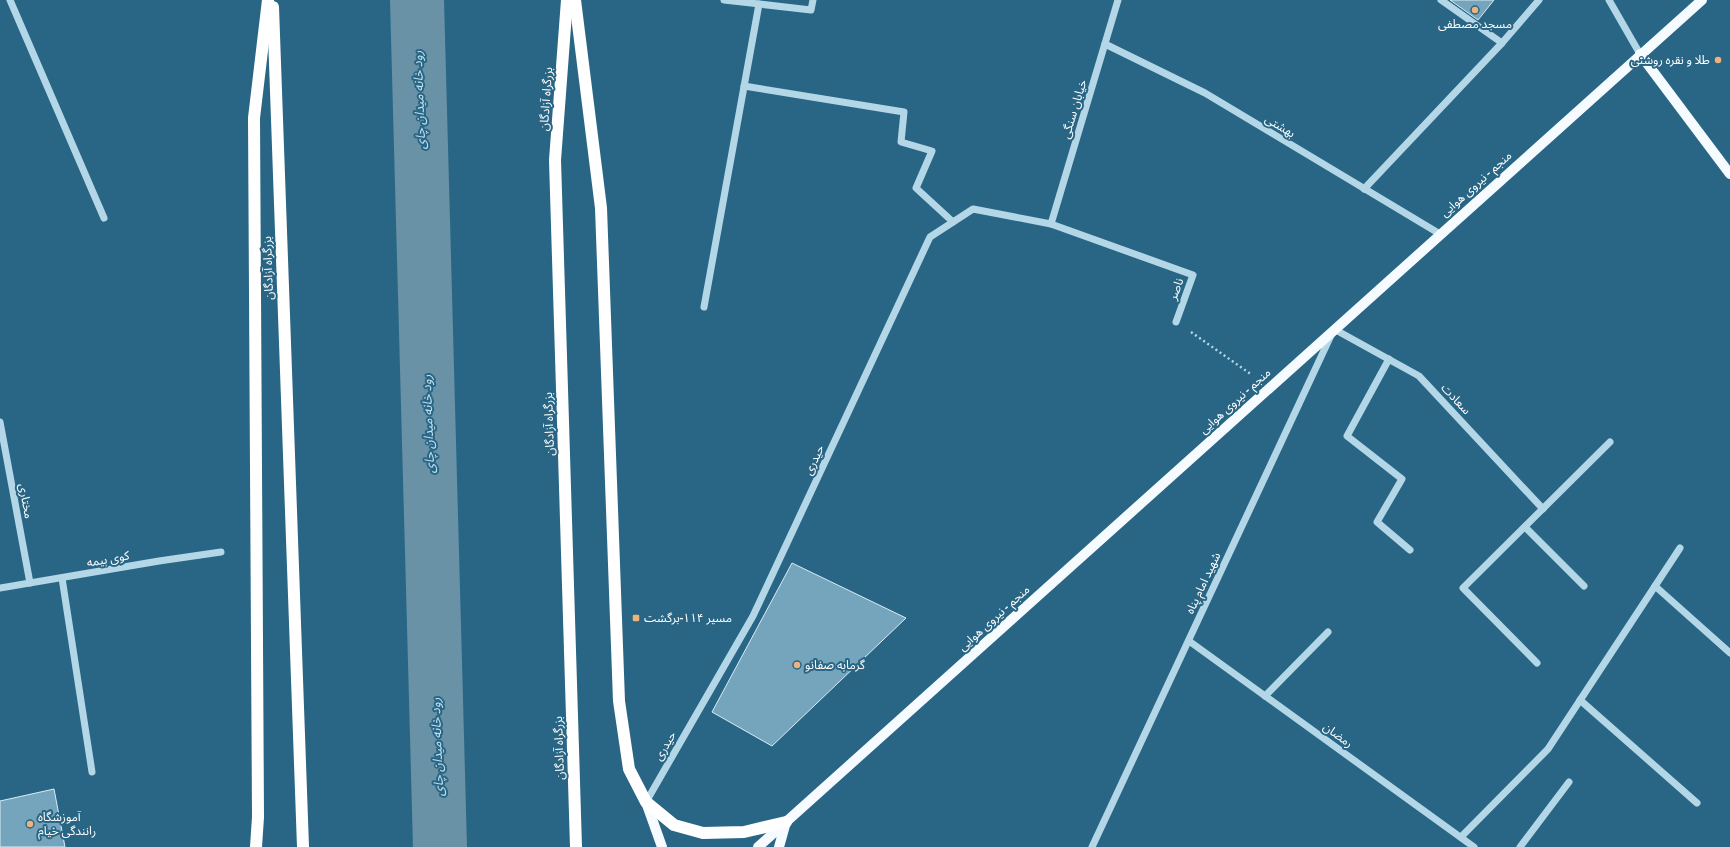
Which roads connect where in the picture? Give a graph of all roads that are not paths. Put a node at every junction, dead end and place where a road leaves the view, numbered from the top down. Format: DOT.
graph roads {
  1 [pos="10,0"];
  2 [pos="268,0"];
  3 [pos="273,0"];
  4 [pos="566,0"];
  5 [pos="575,0"];
  6 [pos="724,0"];
  7 [pos="813,0"];
  8 [pos="1118,0"];
  9 [pos="1441,0"];
  10 [pos="1539,0"];
  11 [pos="1609,0"];
  12 [pos="1702,0"];
  13 [pos="759,4"];
  14 [pos="1502,43"];
  15 [pos="1105,44"];
  16 [pos="1640,54"];
  17 [pos="744,86"];
  18 [pos="1730,174"];
  19 [pos="1364,189"];
  20 [pos="104,218"];
  21 [pos="953,222"];
  22 [pos="1051,224"];
  23 [pos="1440,234"];
  24 [pos="704,307"];
  25 [pos="1176,322"];
  26 [pos="1334,329"];
  27 [pos="1389,359"];
  28 [pos="0,422"];
  29 [pos="1610,442"];
  30 [pos="1543,509"];
  31 [pos="1525,526"];
  32 [pos="1680,548"];
  33 [pos="1410,550"];
  34 [pos="221,552"];
  35 [pos="62,578"];
  36 [pos="30,583"];
  37 [pos="1584,586"];
  38 [pos="1655,586"];
  39 [pos="0,588"];
  40 [pos="1328,632"];
  41 [pos="1189,641"];
  42 [pos="1730,654"];
  43 [pos="1537,663"];
  44 [pos="1265,696"];
  45 [pos="1580,700"];
  46 [pos="92,772"];
  47 [pos="1569,782"];
  48 [pos="646,802"];
  49 [pos="1697,803"];
  50 [pos="786,822"];
  51 [pos="1460,837"];
  52 [pos="256,847"];
  53 [pos="303,847"];
  54 [pos="576,847"];
  55 [pos="662,847"];
  56 [pos="758,847"];
  57 [pos="779,847"];
  58 [pos="1092,847"];
  59 [pos="1474,847"];
  60 [pos="1520,847"];
  1 -- 20 [label="street"];
  2 -- 52 [label="highway"];
  3 -- 53 [label="highway, بزرگراه آزادگان"];
  4 -- 54 [label="highway, بزرگراه آزادگان"];
  5 -- 48 [label="highway"];
  6 -- 13 [label="street"];
  7 -- 13 [label="street"];
  8 -- 15 [label="street, خیابان سنگی"];
  9 -- 14 [label="street"];
  10 -- 14 [label="street"];
  11 -- 16 [label="street"];
  12 -- 16 [label="main road, منجم - نیروی هوایی"];
  13 -- 17 [label="street"];
  14 -- 19 [label="street"];
  15 -- 19 [label="street, بهشتی"];
  15 -- 22 [label="street, خیابان سنگی"];
  16 -- 18 [label="main road"];
  16 -- 23 [label="main road, منجم - نیروی هوایی"];
  17 -- 21 [label="street"];
  17 -- 24 [label="street"];
  19 -- 23 [label="street, بهشتی"];
  21 -- 22 [label="street, حیدری"];
  21 -- 48 [label="street, حیدری"];
  22 -- 25 [label="street, ناصر"];
  23 -- 26 [label="main road, منجم - نیروی هوایی"];
  26 -- 27 [label="street, سعادت"];
  26 -- 41 [label="street, شهید امام پناه"];
  26 -- 50 [label="main road, منجم - نیروی هوایی"];
  27 -- 30 [label="street, سعادت"];
  27 -- 33 [label="street"];
  28 -- 36 [label="street, مختاری"];
  29 -- 30 [label="street"];
  30 -- 31 [label="street"];
  31 -- 37 [label="street"];
  31 -- 43 [label="street"];
  32 -- 38 [label="street"];
  34 -- 35 [label="street, کوی بیمه"];
  35 -- 36 [label="street, کوی بیمه"];
  35 -- 46 [label="street"];
  36 -- 39 [label="street, کوی بیمه"];
  38 -- 42 [label="street"];
  38 -- 45 [label="street"];
  40 -- 44 [label="street"];
  41 -- 44 [label="street, رمضان"];
  41 -- 58 [label="street, شهید امام پناه"];
  44 -- 51 [label="street, رمضان"];
  45 -- 49 [label="street"];
  45 -- 51 [label="street"];
  47 -- 60 [label="street"];
  48 -- 50 [label="highway"];
  48 -- 55 [label="main road"];
  50 -- 56 [label="main road, منجم - نیروی هوایی"];
  50 -- 57 [label="main road"];
  51 -- 59 [label="street, رمضان"];
}
